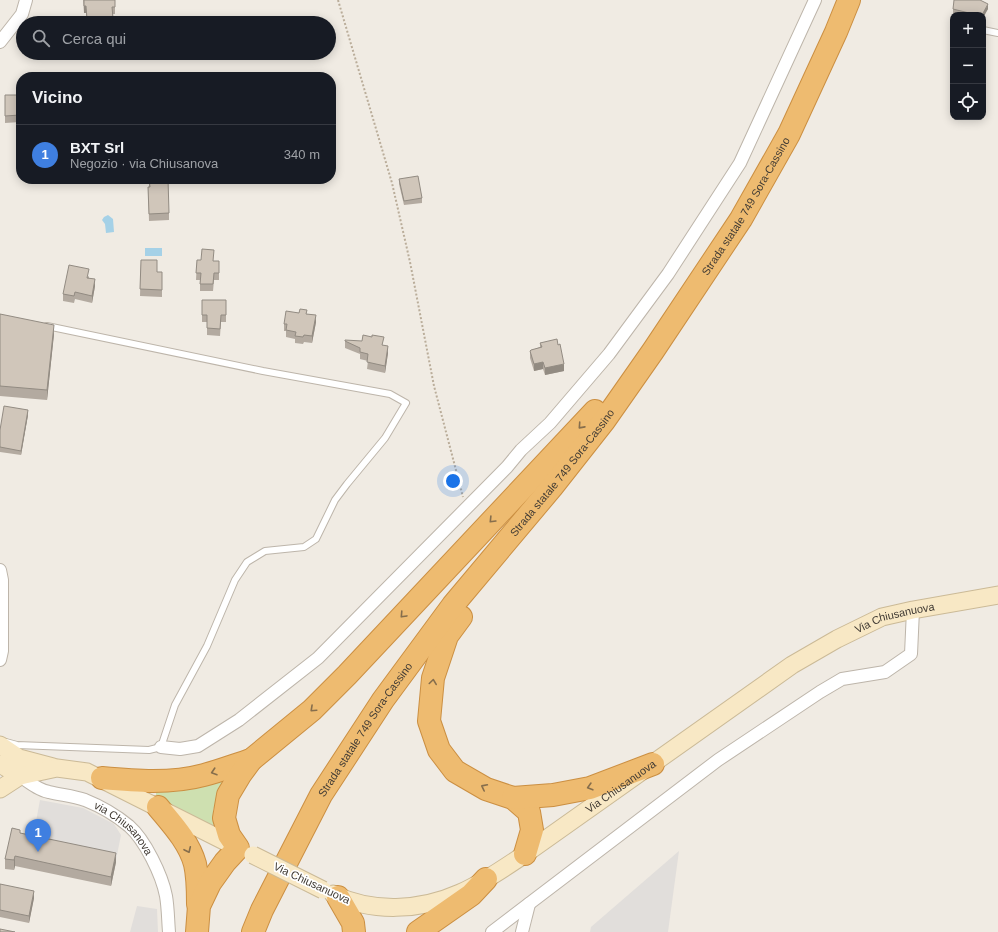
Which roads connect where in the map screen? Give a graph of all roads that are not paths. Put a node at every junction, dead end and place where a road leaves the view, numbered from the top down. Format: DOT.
graph roads {
  1 [pos="26,0"];
  2 [pos="815,0"];
  3 [pos="849,0"];
  4 [pos="20,16"];
  5 [pos="16,22"];
  6 [pos="986,31"];
  7 [pos="998,33"];
  8 [pos="0,42"];
  9 [pos="687,300"];
  10 [pos="38,325"];
  11 [pos="604,421"];
  12 [pos="0,570"];
  13 [pos="998,595"];
  14 [pos="913,610"];
  15 [pos="0,660"];
  16 [pos="0,740"];
  17 [pos="0,745"];
  18 [pos="161,747"];
  19 [pos="251,760"];
  20 [pos="0,764"];
  21 [pos="653,764"];
  22 [pos="57,768"];
  23 [pos="20,776"];
  24 [pos="102,778"];
  25 [pos="0,788"];
  26 [pos="513,798"];
  27 [pos="158,807"];
  28 [pos="246,851"];
  29 [pos="525,854"];
  30 [pos="486,879"];
  31 [pos="331,893"];
  32 [pos="529,904"];
  33 [pos="198,906"];
  34 [pos="169,932"];
  35 [pos="197,932"];
  36 [pos="253,932"];
  37 [pos="354,932"];
  38 [pos="418,932"];
  39 [pos="492,932"];
  40 [pos="522,932"];
  1 -- 4 [label="street"];
  2 -- 18 [label="street"];
  3 -- 9 [label="highway, Strada statale 749 Sora-Cassino"];
  5 -- 8 [label="street"];
  6 -- 7 [label="lane"];
  9 -- 11 [label="highway, Strada statale 749 Sora-Cassino"];
  9 -- 19 [label="highway, one-way"];
  10 -- 18 [label="lane"];
  26 -- 11 [label="highway, one-way"];
  11 -- 36 [label="highway, Strada statale 749 Sora-Cassino"];
  12 -- 15 [label="street"];
  13 -- 14 [label="street, Via Chiusanuova"];
  14 -- 21 [label="street, Via Chiusanuova"];
  14 -- 32 [label="street"];
  16 -- 18 [label="lane"];
  17 -- 22 [label="street"];
  19 -- 24 [label="highway, one-way"];
  19 -- 28 [label="highway"];
  20 -- 23 [label="street"];
  21 -- 26 [label="highway, one-way"];
  21 -- 29 [label="street, Via Chiusanuova"];
  22 -- 23 [label="street"];
  22 -- 24 [label="street, Via Chiusanuova"];
  23 -- 25 [label="street"];
  23 -- 34 [label="street, via Chiusanova"];
  24 -- 27 [label="street, Via Chiusanuova"];
  26 -- 29 [label="highway"];
  27 -- 28 [label="street, Via Chiusanuova"];
  27 -- 33 [label="highway, one-way"];
  28 -- 31 [label="street, Via Chiusanuova, bridge"];
  28 -- 33 [label="highway"];
  29 -- 30 [label="street, Via Chiusanuova"];
  30 -- 31 [label="street, Via Chiusanuova"];
  30 -- 38 [label="highway"];
  31 -- 37 [label="highway"];
  32 -- 39 [label="street"];
  32 -- 40 [label="street"];
  33 -- 35 [label="highway"];
}
